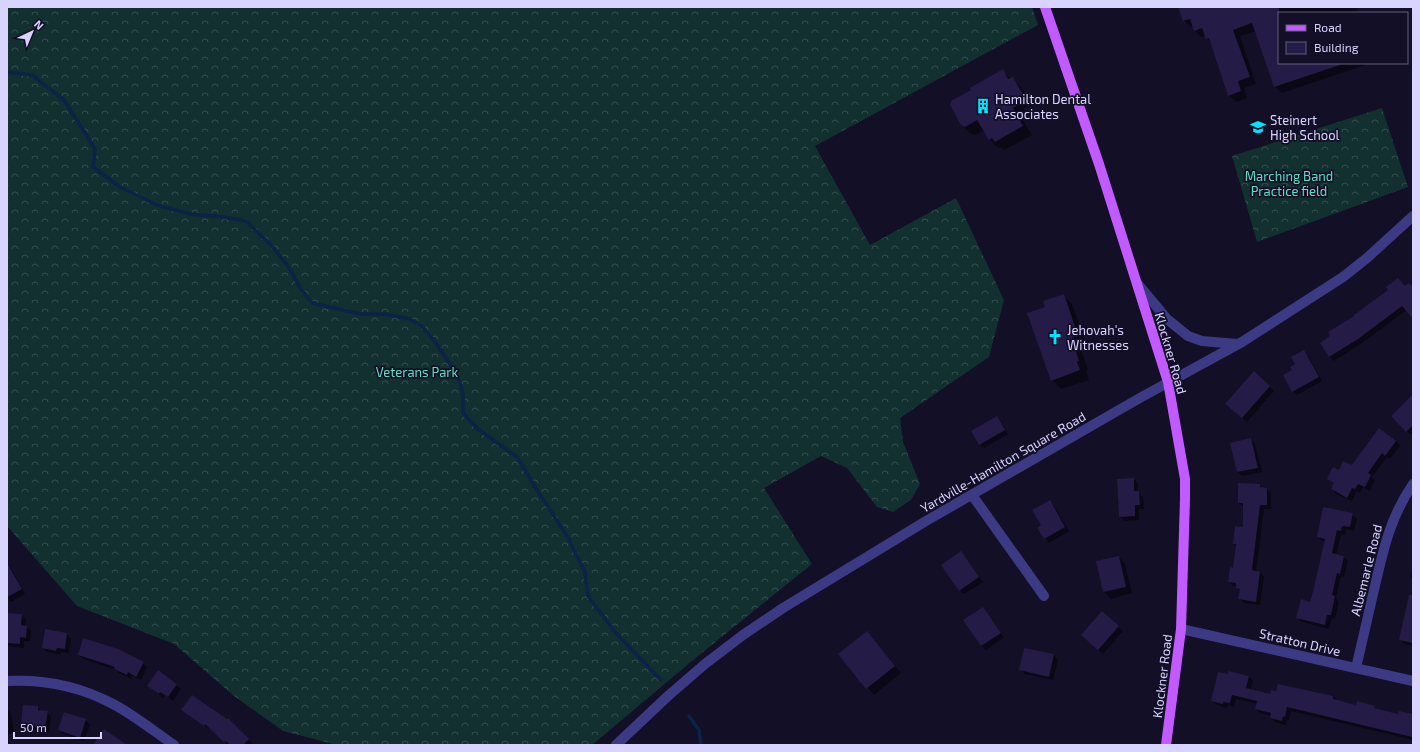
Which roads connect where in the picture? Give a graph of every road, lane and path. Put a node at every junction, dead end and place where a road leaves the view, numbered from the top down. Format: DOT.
graph roads {
  1 [pos="1045,7"];
  2 [pos="1413,216"];
  3 [pos="1136,282"];
  4 [pos="1237,344"];
  5 [pos="1168,382"];
  6 [pos="1413,484"];
  7 [pos="972,495"];
  8 [pos="1044,596"];
  9 [pos="1181,629"];
  10 [pos="1356,668"];
  11 [pos="7,681"];
  12 [pos="1413,681"];
  13 [pos="174,745"];
  14 [pos="616,745"];
  15 [pos="1166,745"];
  1 -- 3 [label="main road, Klockner Road"];
  2 -- 4 [label="street, Yardville-Hamilton Square Road"];
  3 -- 4 [label="street"];
  3 -- 5 [label="main road, Klockner Road"];
  4 -- 5 [label="street, Yardville-Hamilton Square Road"];
  5 -- 7 [label="street, Yardville-Hamilton Square Road"];
  5 -- 9 [label="main road, Klockner Road"];
  6 -- 10 [label="street, Albemarle Road"];
  7 -- 8 [label="street"];
  7 -- 14 [label="street, Yardville-Hamilton Square Road"];
  9 -- 10 [label="street, Stratton Drive"];
  9 -- 15 [label="main road, Klockner Road"];
  10 -- 12 [label="street, Stratton Drive"];
  11 -- 13 [label="street"];
}
